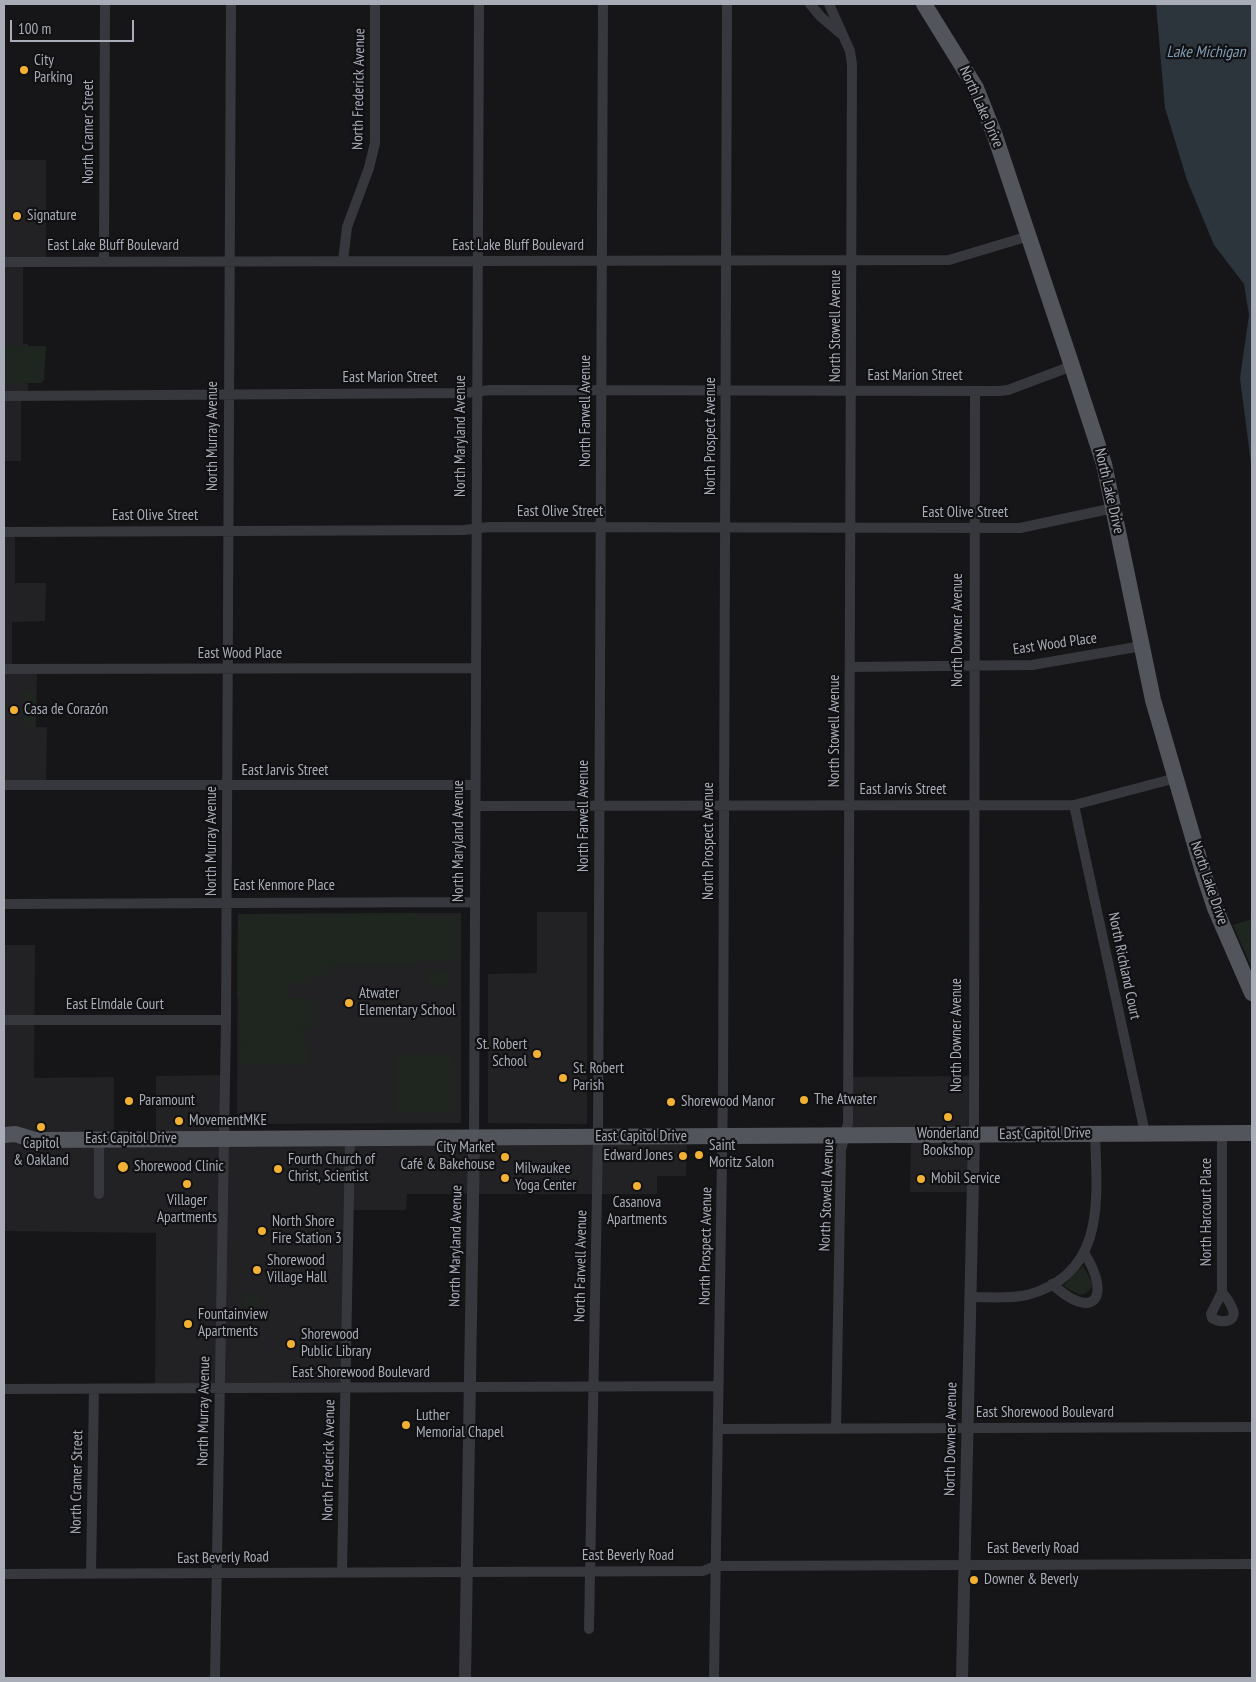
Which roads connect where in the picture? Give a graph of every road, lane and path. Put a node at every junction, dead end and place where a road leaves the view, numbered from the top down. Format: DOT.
graph roads {
  1 [pos="106,4"];
  2 [pos="231,4"];
  3 [pos="375,4"];
  4 [pos="479,4"];
  5 [pos="603,4"];
  6 [pos="727,4"];
  7 [pos="810,4"];
  8 [pos="829,4"];
  9 [pos="924,4"];
  10 [pos="842,35"];
  11 [pos="1029,236"];
  12 [pos="727,260"];
  13 [pos="851,260"];
  14 [pos="104,261"];
  15 [pos="229,261"];
  16 [pos="343,261"];
  17 [pos="478,261"];
  18 [pos="602,261"];
  19 [pos="4,262"];
  20 [pos="1072,366"];
  21 [pos="601,390"];
  22 [pos="726,390"];
  23 [pos="852,390"];
  24 [pos="975,391"];
  25 [pos="477,392"];
  26 [pos="228,393"];
  27 [pos="4,396"];
  28 [pos="1114,508"];
  29 [pos="477,528"];
  30 [pos="600,528"];
  31 [pos="726,528"];
  32 [pos="851,528"];
  33 [pos="974,528"];
  34 [pos="228,531"];
  35 [pos="4,532"];
  36 [pos="1142,646"];
  37 [pos="975,666"];
  38 [pos="851,667"];
  39 [pos="476,668"];
  40 [pos="4,669"];
  41 [pos="227,669"];
  42 [pos="1176,778"];
  43 [pos="4,785"];
  44 [pos="476,785"];
  45 [pos="227,786"];
  46 [pos="974,805"];
  47 [pos="1074,805"];
  48 [pos="476,806"];
  49 [pos="724,806"];
  50 [pos="850,806"];
  51 [pos="599,807"];
  52 [pos="227,901"];
  53 [pos="475,902"];
  54 [pos="4,904"];
  55 [pos="1252,993"];
  56 [pos="4,1020"];
  57 [pos="226,1020"];
  58 [pos="1222,1132"];
  59 [pos="1095,1133"];
  60 [pos="1145,1133"];
  61 [pos="1252,1133"];
  62 [pos="4,1135"];
  63 [pos="844,1135"];
  64 [pos="974,1135"];
  65 [pos="722,1136"];
  66 [pos="598,1137"];
  67 [pos="99,1138"];
  68 [pos="474,1138"];
  69 [pos="29,1139"];
  70 [pos="350,1139"];
  71 [pos="224,1140"];
  72 [pos="4,1146"];
  73 [pos="98,1194"];
  74 [pos="1085,1254"];
  75 [pos="1052,1284"];
  76 [pos="1222,1292"];
  77 [pos="970,1297"];
  78 [pos="718,1386"];
  79 [pos="470,1387"];
  80 [pos="4,1388"];
  81 [pos="219,1388"];
  82 [pos="593,1388"];
  83 [pos="346,1389"];
  84 [pos="94,1390"];
  85 [pos="1252,1426"];
  86 [pos="968,1428"];
  87 [pos="719,1429"];
  88 [pos="836,1429"];
  89 [pos="1252,1564"];
  90 [pos="965,1565"];
  91 [pos="715,1566"];
  92 [pos="590,1571"];
  93 [pos="342,1572"];
  94 [pos="466,1572"];
  95 [pos="217,1573"];
  96 [pos="4,1574"];
  97 [pos="91,1574"];
  98 [pos="588,1629"];
  99 [pos="215,1678"];
  100 [pos="465,1678"];
  101 [pos="714,1678"];
  102 [pos="962,1678"];
  1 -- 14 [label="street, North Cramer Street"];
  2 -- 15 [label="street, North Murray Avenue"];
  3 -- 16 [label="street, North Frederick Avenue"];
  4 -- 17 [label="street, North Maryland Avenue"];
  5 -- 18 [label="street, North Farwell Avenue"];
  6 -- 12 [label="street, North Prospect Avenue"];
  7 -- 10 [label="street, North Stowell Avenue"];
  8 -- 10 [label="street, North Stowell Avenue"];
  9 -- 11 [label="main road, North Lake Drive"];
  10 -- 13 [label="street, North Stowell Avenue"];
  11 -- 13 [label="street, East Lake Bluff Boulevard"];
  11 -- 20 [label="main road, North Lake Drive"];
  12 -- 13 [label="street, East Lake Bluff Boulevard"];
  12 -- 18 [label="street, East Lake Bluff Boulevard"];
  12 -- 22 [label="street, North Prospect Avenue"];
  13 -- 23 [label="street, North Stowell Avenue"];
  14 -- 15 [label="street, East Lake Bluff Boulevard"];
  14 -- 19 [label="street, East Lake Bluff Boulevard"];
  15 -- 16 [label="street, East Lake Bluff Boulevard"];
  15 -- 26 [label="street, North Murray Avenue"];
  16 -- 17 [label="street, East Lake Bluff Boulevard"];
  17 -- 18 [label="street, East Lake Bluff Boulevard"];
  17 -- 25 [label="street, North Maryland Avenue"];
  18 -- 21 [label="street, North Farwell Avenue"];
  20 -- 24 [label="street, East Marion Street"];
  20 -- 28 [label="main road, North Lake Drive"];
  21 -- 22 [label="street, East Marion Street"];
  21 -- 25 [label="street, East Marion Street"];
  21 -- 30 [label="street, North Farwell Avenue"];
  22 -- 23 [label="street, East Marion Street"];
  22 -- 31 [label="street, North Prospect Avenue"];
  23 -- 24 [label="street, East Marion Street"];
  23 -- 32 [label="street, North Stowell Avenue"];
  24 -- 33 [label="street, North Downer Avenue"];
  25 -- 26 [label="street, East Marion Street"];
  25 -- 29 [label="street, North Maryland Avenue"];
  26 -- 27 [label="street, East Marion Street"];
  26 -- 34 [label="street, North Murray Avenue"];
  28 -- 33 [label="street, East Olive Street"];
  28 -- 36 [label="main road, North Lake Drive"];
  29 -- 30 [label="street, East Olive Street"];
  29 -- 34 [label="street, East Olive Street"];
  29 -- 39 [label="street, North Maryland Avenue"];
  30 -- 31 [label="street, East Olive Street"];
  30 -- 51 [label="street, North Farwell Avenue"];
  31 -- 32 [label="street, East Olive Street"];
  31 -- 49 [label="street, North Prospect Avenue"];
  32 -- 33 [label="street, East Olive Street"];
  32 -- 38 [label="street, North Stowell Avenue"];
  33 -- 37 [label="street, North Downer Avenue"];
  34 -- 35 [label="street, East Olive Street"];
  34 -- 41 [label="street, North Murray Avenue"];
  36 -- 37 [label="street, East Wood Place"];
  36 -- 42 [label="main road, North Lake Drive"];
  37 -- 38 [label="street, East Wood Place"];
  37 -- 46 [label="street, North Downer Avenue"];
  38 -- 50 [label="street, North Stowell Avenue"];
  39 -- 41 [label="street, East Wood Place"];
  39 -- 44 [label="street, North Maryland Avenue"];
  40 -- 41 [label="street, East Wood Place"];
  41 -- 45 [label="street, North Murray Avenue"];
  42 -- 47 [label="street, East Jarvis Street"];
  42 -- 55 [label="main road, North Lake Drive"];
  43 -- 45 [label="street, East Jarvis Street"];
  44 -- 45 [label="street, East Jarvis Street"];
  44 -- 48 [label="street, North Maryland Avenue"];
  45 -- 52 [label="street, North Murray Avenue"];
  46 -- 47 [label="street, East Jarvis Street"];
  46 -- 50 [label="street, East Jarvis Street"];
  46 -- 64 [label="street, North Downer Avenue"];
  47 -- 60 [label="street, North Richland Court"];
  48 -- 51 [label="street, East Jarvis Street"];
  48 -- 53 [label="street, North Maryland Avenue"];
  49 -- 50 [label="street, East Jarvis Street"];
  49 -- 51 [label="street, East Jarvis Street"];
  49 -- 65 [label="street, North Prospect Avenue"];
  50 -- 63 [label="street, North Stowell Avenue"];
  51 -- 66 [label="street, North Farwell Avenue"];
  52 -- 53 [label="street, East Kenmore Place"];
  52 -- 54 [label="street, East Kenmore Place"];
  52 -- 57 [label="street, North Murray Avenue"];
  53 -- 68 [label="street, North Maryland Avenue"];
  56 -- 57 [label="street, East Elmdale Court"];
  57 -- 71 [label="street, North Murray Avenue"];
  58 -- 60 [label="main road, East Capitol Drive"];
  58 -- 61 [label="main road, East Capitol Drive"];
  58 -- 76 [label="street, North Harcourt Place"];
  59 -- 60 [label="main road, East Capitol Drive"];
  59 -- 64 [label="main road, East Capitol Drive"];
  59 -- 74 [label="street"];
  62 -- 69 [label="main road, East Capitol Drive"];
  63 -- 64 [label="main road, East Capitol Drive"];
  63 -- 65 [label="main road, East Capitol Drive"];
  63 -- 88 [label="street, North Stowell Avenue"];
  64 -- 77 [label="street, North Downer Avenue"];
  65 -- 66 [label="main road, East Capitol Drive"];
  65 -- 78 [label="street, North Prospect Avenue"];
  66 -- 68 [label="main road, East Capitol Drive"];
  66 -- 82 [label="street, North Farwell Avenue"];
  67 -- 69 [label="main road, East Capitol Drive"];
  67 -- 71 [label="main road, East Capitol Drive"];
  67 -- 73 [label="street"];
  68 -- 70 [label="main road, East Capitol Drive"];
  68 -- 79 [label="street, North Maryland Avenue"];
  69 -- 72 [label="main road, East Capitol Drive"];
  70 -- 71 [label="main road, East Capitol Drive"];
  70 -- 83 [label="street, North Frederick Avenue"];
  71 -- 81 [label="street, North Murray Avenue"];
  74 -- 75 [label="street"];
  74 -- 75 [label="street"];
  75 -- 77 [label="street"];
  77 -- 86 [label="street, North Downer Avenue"];
  78 -- 82 [label="street, East Shorewood Boulevard"];
  78 -- 87 [label="street, North Prospect Avenue"];
  79 -- 82 [label="street, East Shorewood Boulevard"];
  79 -- 83 [label="street, East Shorewood Boulevard"];
  79 -- 94 [label="street, North Maryland Avenue"];
  80 -- 84 [label="street, East Shorewood Boulevard"];
  81 -- 83 [label="street, East Shorewood Boulevard"];
  81 -- 84 [label="street, East Shorewood Boulevard"];
  81 -- 95 [label="street, North Murray Avenue"];
  82 -- 92 [label="street, North Farwell Avenue"];
  83 -- 93 [label="street, North Frederick Avenue"];
  84 -- 97 [label="street, North Cramer Street"];
  85 -- 86 [label="street, East Shorewood Boulevard"];
  86 -- 88 [label="street, East Shorewood Boulevard"];
  86 -- 90 [label="street, North Downer Avenue"];
  87 -- 88 [label="street, East Shorewood Boulevard"];
  87 -- 91 [label="street, North Prospect Avenue"];
  89 -- 90 [label="street, East Beverly Road"];
  90 -- 91 [label="street, East Beverly Road"];
  90 -- 102 [label="street, North Downer Avenue"];
  91 -- 92 [label="street, East Beverly Road"];
  91 -- 101 [label="street, North Prospect Avenue"];
  92 -- 94 [label="street, East Beverly Road"];
  92 -- 98 [label="street, North Farwell Avenue"];
  93 -- 94 [label="street, East Beverly Road"];
  93 -- 95 [label="street, East Beverly Road"];
  94 -- 100 [label="street, North Maryland Avenue"];
  95 -- 97 [label="street, East Beverly Road"];
  95 -- 99 [label="street, North Murray Avenue"];
  96 -- 97 [label="street, East Beverly Road"];
}
